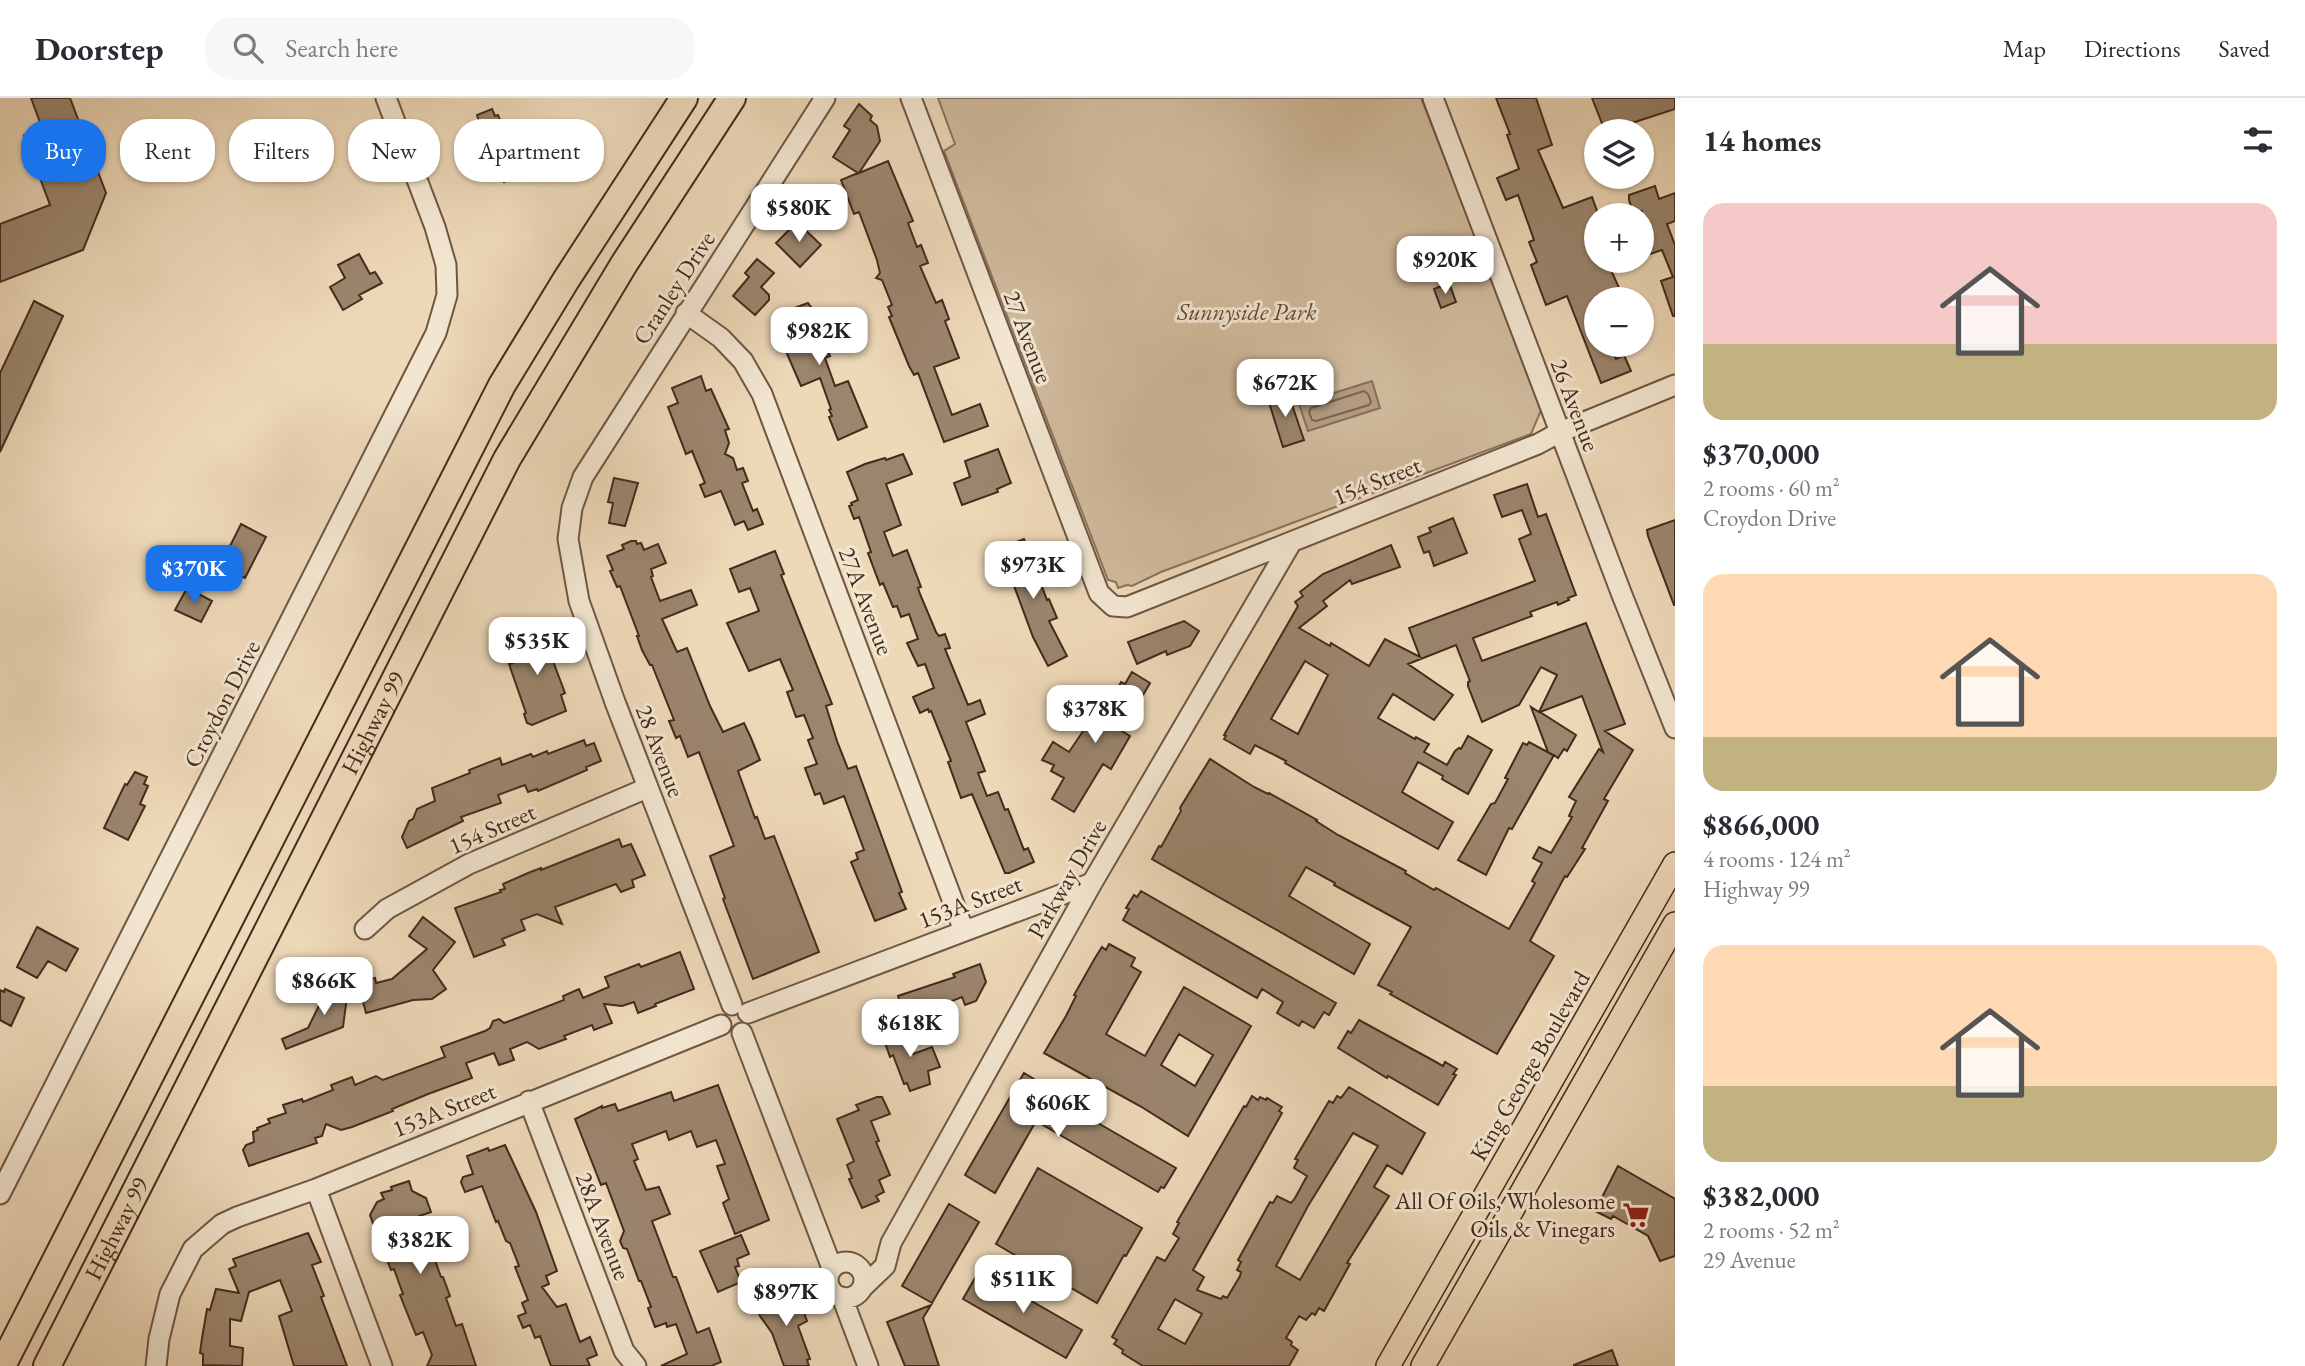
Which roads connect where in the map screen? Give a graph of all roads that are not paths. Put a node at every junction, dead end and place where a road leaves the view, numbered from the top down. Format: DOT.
graph roads {
  1 [pos="386,98"];
  2 [pos="684,98"];
  3 [pos="732,98"];
  4 [pos="825,98"];
  5 [pos="911,98"];
  6 [pos="1433,98"];
  7 [pos="686,313"];
  8 [pos="1675,385"];
  9 [pos="1560,432"];
  10 [pos="572,508"];
  11 [pos="1291,543"];
  12 [pos="1099,593"];
  13 [pos="1675,728"];
  14 [pos="648,788"];
  15 [pos="1675,864"];
  16 [pos="1092,883"];
  17 [pos="1675,924"];
  18 [pos="365,929"];
  19 [pos="964,931"];
  20 [pos="740,1009"];
  21 [pos="720,1025"];
  22 [pos="741,1033"];
  23 [pos="1578,1036"];
  24 [pos="529,1101"];
  25 [pos="1539,1164"];
  26 [pos="316,1189"];
  27 [pos="0,1194"];
  28 [pos="891,1243"];
  29 [pos="854,1264"];
  30 [pos="832,1268"];
  31 [pos="862,1287"];
  32 [pos="842,1297"];
  33 [pos="2,1366"];
  34 [pos="47,1366"];
  35 [pos="156,1366"];
  36 [pos="382,1366"];
  37 [pos="636,1366"];
  38 [pos="869,1366"];
  39 [pos="1388,1366"];
  40 [pos="1423,1366"];
  1 -- 27 [label="street, Croydon Drive"];
  2 -- 33 [label="highway, Highway 99"];
  3 -- 34 [label="highway, Highway 99"];
  4 -- 7 [label="street, Cranley Drive"];
  5 -- 12 [label="street, 27 Avenue"];
  6 -- 9 [label="street, 26 Avenue"];
  7 -- 10 [label="street, Cranley Drive"];
  7 -- 19 [label="street, 27A Avenue"];
  8 -- 9 [label="street, 154 Street"];
  9 -- 11 [label="street, 154 Street"];
  9 -- 13 [label="street, 26 Avenue"];
  10 -- 14 [label="street, 28 Avenue"];
  11 -- 12 [label="street, 154 Street"];
  11 -- 16 [label="street, Parkway Drive"];
  14 -- 18 [label="street, 154 Street"];
  14 -- 20 [label="street, 28 Avenue"];
  15 -- 23 [label="main road, King George Boulevard"];
  16 -- 19 [label="street, 153A Street"];
  16 -- 28 [label="street, Parkway Drive"];
  17 -- 25 [label="main road"];
  19 -- 20 [label="street, 153A Street"];
  20 -- 21 [label="street"];
  20 -- 22 [label="street"];
  21 -- 22 [label="street"];
  21 -- 24 [label="street, 153A Street"];
  22 -- 30 [label="street"];
  23 -- 25 [label="main road"];
  23 -- 39 [label="main road, King George Boulevard"];
  24 -- 26 [label="street, 153A Street"];
  24 -- 37 [label="street, 28A Avenue"];
  25 -- 40 [label="main road"];
  26 -- 35 [label="street, 153A Street"];
  26 -- 36 [label="street"];
  28 -- 29 [label="street"];
  28 -- 31 [label="street, Parkway Drive"];
  29 -- 30 [label="street"];
  29 -- 31 [label="street"];
  30 -- 32 [label="street"];
  31 -- 32 [label="street"];
  32 -- 38 [label="street"];
}
